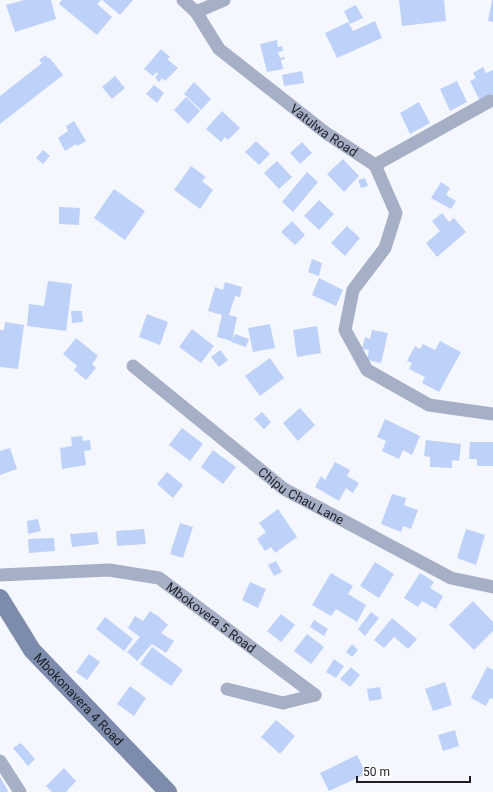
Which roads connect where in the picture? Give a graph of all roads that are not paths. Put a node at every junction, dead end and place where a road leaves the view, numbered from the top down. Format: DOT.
graph roads {
  1 [pos="183,0"];
  2 [pos="224,0"];
  3 [pos="196,12"];
  4 [pos="490,101"];
  5 [pos="375,165"];
  6 [pos="133,366"];
  7 [pos="493,414"];
  8 [pos="0,575"];
  9 [pos="493,587"];
  10 [pos="0,598"];
  11 [pos="227,689"];
  12 [pos="0,761"];
  13 [pos="20,792"];
  14 [pos="168,792"];
  1 -- 3 [label="street, Vatulwa Road"];
  2 -- 3 [label="street"];
  3 -- 5 [label="street, Vatulwa Road"];
  4 -- 5 [label="street"];
  5 -- 7 [label="street"];
  6 -- 9 [label="street, Chipu Chau Lane"];
  8 -- 11 [label="street, Mbokovera 5 Road"];
  10 -- 14 [label="street, Mbokonavera 4 Road"];
  12 -- 13 [label="street"];
}
